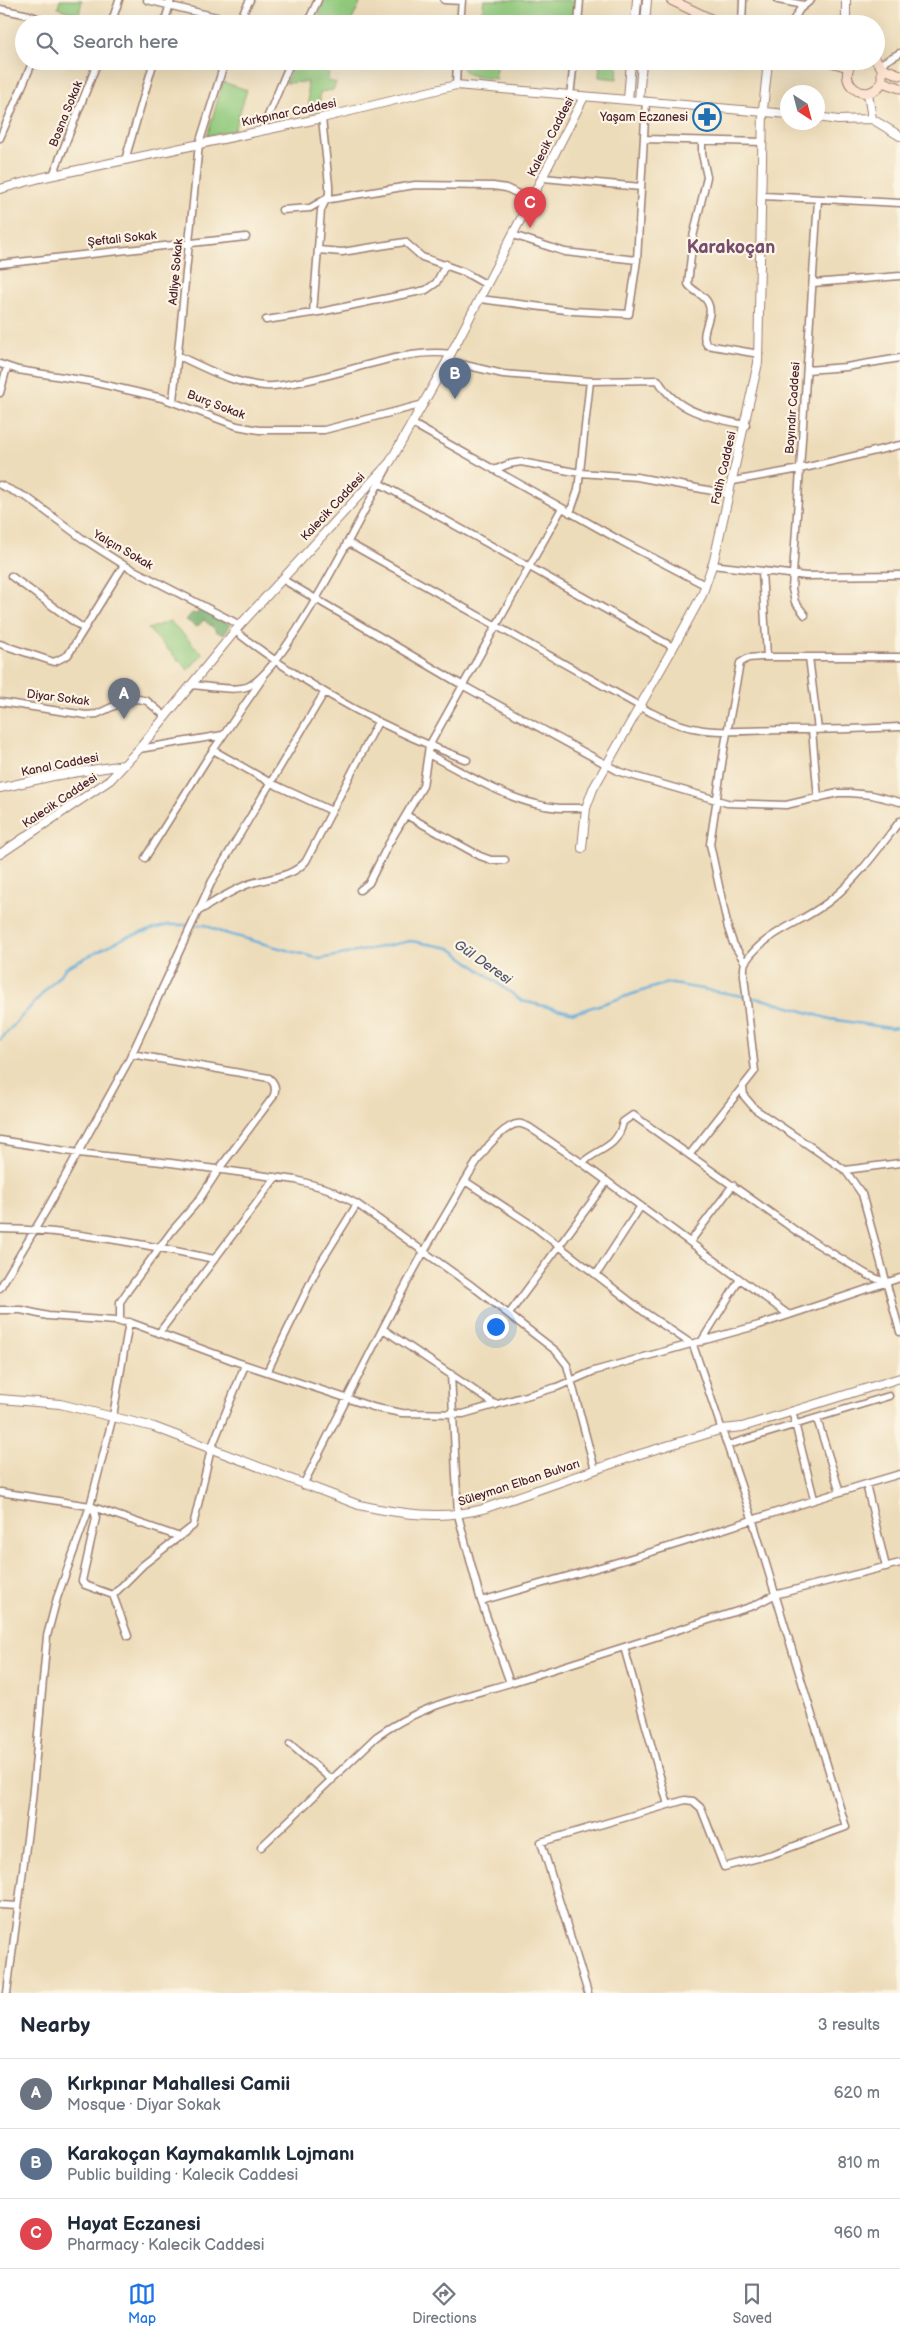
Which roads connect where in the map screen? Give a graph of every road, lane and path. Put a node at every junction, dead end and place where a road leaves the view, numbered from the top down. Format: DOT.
graph roads {
  1 [pos="119,0"];
  2 [pos="147,0"];
  3 [pos="250,0"];
  4 [pos="318,0"];
  5 [pos="444,0"];
  6 [pos="580,0"];
  7 [pos="638,0"];
  8 [pos="647,0"];
  9 [pos="671,0"];
  10 [pos="743,0"];
  11 [pos="778,0"];
  12 [pos="811,0"];
  13 [pos="846,0"];
  14 [pos="462,1"];
  15 [pos="170,3"];
  16 [pos="804,5"];
  17 [pos="0,9"];
  18 [pos="31,15"];
  19 [pos="114,15"];
  20 [pos="210,15"];
  21 [pos="242,15"];
  22 [pos="311,15"];
  23 [pos="461,15"];
  24 [pos="579,15"];
  25 [pos="636,15"];
  26 [pos="646,15"];
  27 [pos="702,15"];
  28 [pos="742,15"];
  29 [pos="797,15"];
  30 [pos="846,15"];
  31 [pos="900,53"];
  32 [pos="885,61"];
  33 [pos="885,67"];
  34 [pos="29,70"];
  35 [pos="94,70"];
  36 [pos="151,70"];
  37 [pos="222,70"];
  38 [pos="288,70"];
  39 [pos="457,70"];
  40 [pos="573,70"];
  41 [pos="630,70"];
  42 [pos="642,70"];
  43 [pos="767,70"];
  44 [pos="849,70"];
  45 [pos="880,70"];
  46 [pos="900,75"];
  47 [pos="882,82"];
  48 [pos="456,85"];
  49 [pos="900,88"];
  50 [pos="868,93"];
  51 [pos="570,96"];
  52 [pos="584,97"];
  53 [pos="628,100"];
  54 [pos="643,100"];
  55 [pos="763,110"];
  56 [pos="780,113"];
  57 [pos="322,118"];
  58 [pos="825,118"];
  59 [pos="872,119"];
  60 [pos="262,130"];
  61 [pos="0,138"];
  62 [pos="900,138"];
  63 [pos="644,140"];
  64 [pos="702,141"];
  65 [pos="763,142"];
  66 [pos="199,144"];
  67 [pos="125,160"];
  68 [pos="53,175"];
  69 [pos="542,178"];
  70 [pos="641,187"];
  71 [pos="0,189"];
  72 [pos="763,196"];
  73 [pos="324,200"];
  74 [pos="531,200"];
  75 [pos="818,200"];
  76 [pos="900,203"];
  77 [pos="282,210"];
  78 [pos="513,235"];
  79 [pos="246,237"];
  80 [pos="190,244"];
  81 [pos="318,250"];
  82 [pos="637,260"];
  83 [pos="0,264"];
  84 [pos="446,264"];
  85 [pos="900,276"];
  86 [pos="813,284"];
  87 [pos="487,285"];
  88 [pos="480,299"];
  89 [pos="313,313"];
  90 [pos="266,320"];
  91 [pos="758,354"];
  92 [pos="179,356"];
  93 [pos="449,358"];
  94 [pos="900,358"];
  95 [pos="3,366"];
  96 [pos="807,370"];
  97 [pos="590,381"];
  98 [pos="0,393"];
  99 [pos="174,401"];
  100 [pos="424,404"];
  101 [pos="413,424"];
  102 [pos="746,425"];
  103 [pos="900,445"];
  104 [pos="390,462"];
  105 [pos="800,469"];
  106 [pos="494,470"];
  107 [pos="580,473"];
  108 [pos="733,481"];
  109 [pos="379,483"];
  110 [pos="0,485"];
  111 [pos="729,494"];
  112 [pos="562,508"];
  113 [pos="570,513"];
  114 [pos="347,542"];
  115 [pos="124,565"];
  116 [pos="712,565"];
  117 [pos="529,567"];
  118 [pos="762,571"];
  119 [pos="793,574"];
  120 [pos="900,575"];
  121 [pos="11,576"];
  122 [pos="282,579"];
  123 [pos="705,585"];
  124 [pos="315,599"];
  125 [pos="805,615"];
  126 [pos="495,625"];
  127 [pos="238,628"];
  128 [pos="84,629"];
  129 [pos="0,644"];
  130 [pos="673,647"];
  131 [pos="767,657"];
  132 [pos="809,657"];
  133 [pos="900,657"];
  134 [pos="276,662"];
  135 [pos="266,673"];
  136 [pos="192,685"];
  137 [pos="462,685"];
  138 [pos="324,693"];
  139 [pos="0,702"];
  140 [pos="640,706"];
  141 [pos="165,716"];
  142 [pos="378,722"];
  143 [pos="900,726"];
  144 [pos="815,730"];
  145 [pos="729,732"];
  146 [pos="223,736"];
  147 [pos="429,746"];
  148 [pos="139,749"];
  149 [pos="213,750"];
  150 [pos="428,754"];
  151 [pos="467,760"];
  152 [pos="124,765"];
  153 [pos="606,766"];
  154 [pos="271,783"];
  155 [pos="0,788"];
  156 [pos="818,799"];
  157 [pos="716,801"];
  158 [pos="900,802"];
  159 [pos="586,808"];
  160 [pos="332,812"];
  161 [pos="406,815"];
  162 [pos="900,821"];
  163 [pos="582,848"];
  164 [pos="0,854"];
  165 [pos="146,858"];
  166 [pos="505,860"];
  167 [pos="360,890"];
  168 [pos="198,912"];
  169 [pos="745,963"];
  170 [pos="132,1054"];
  171 [pos="743,1086"];
  172 [pos="0,1140"];
  173 [pos="78,1153"];
  174 [pos="690,1154"];
  175 [pos="582,1163"];
  176 [pos="900,1163"];
  177 [pos="219,1169"];
  178 [pos="845,1170"];
  179 [pos="276,1177"];
  180 [pos="465,1181"];
  181 [pos="607,1181"];
  182 [pos="733,1185"];
  183 [pos="357,1204"];
  184 [pos="641,1206"];
  185 [pos="0,1229"];
  186 [pos="35,1230"];
  187 [pos="690,1242"];
  188 [pos="559,1246"];
  189 [pos="159,1248"];
  190 [pos="422,1252"];
  191 [pos="214,1259"];
  192 [pos="596,1275"];
  193 [pos="900,1278"];
  194 [pos="740,1279"];
  195 [pos="887,1283"];
  196 [pos="0,1288"];
  197 [pos="0,1310"];
  198 [pos="509,1314"];
  199 [pos="789,1315"];
  200 [pos="120,1322"];
  201 [pos="129,1322"];
  202 [pos="383,1329"];
  203 [pos="900,1332"];
  204 [pos="159,1333"];
  205 [pos="701,1342"];
  206 [pos="693,1344"];
  207 [pos="245,1365"];
  208 [pos="267,1372"];
  209 [pos="451,1374"];
  210 [pos="900,1378"];
  211 [pos="570,1382"];
  212 [pos="890,1396"];
  213 [pos="0,1399"];
  214 [pos="347,1400"];
  215 [pos="496,1405"];
  216 [pos="792,1412"];
  217 [pos="452,1414"];
  218 [pos="113,1416"];
  219 [pos="816,1419"];
  220 [pos="795,1426"];
  221 [pos="723,1430"];
  222 [pos="728,1445"];
  223 [pos="211,1449"];
  224 [pos="595,1470"];
  225 [pos="900,1474"];
  226 [pos="866,1484"];
  227 [pos="303,1485"];
  228 [pos="0,1492"];
  229 [pos="840,1492"];
  230 [pos="814,1499"];
  231 [pos="92,1507"];
  232 [pos="458,1515"];
  233 [pos="752,1518"];
  234 [pos="180,1537"];
  235 [pos="900,1563"];
  236 [pos="886,1567"];
  237 [pos="113,1595"];
  238 [pos="774,1595"];
  239 [pos="481,1601"];
  240 [pos="128,1636"];
  241 [pos="624,1647"];
  242 [pos="510,1683"];
  243 [pos="290,1744"];
  244 [pos="332,1780"];
  245 [pos="668,1805"];
  246 [pos="261,1847"];
  247 [pos="0,1905"];
  248 [pos="18,1906"];
  249 [pos="7,1993"];
  250 [pos="588,1993"];
  1 -- 19 [label="street"];
  2 -- 15 [label="street"];
  3 -- 21 [label="street"];
  4 -- 22 [label="street"];
  5 -- 14 [label="street"];
  6 -- 24 [label="street"];
  7 -- 25 [label="street"];
  8 -- 26 [label="street"];
  9 -- 27 [label="main road"];
  10 -- 28 [label="street"];
  11 -- 16 [label="street"];
  12 -- 16 [label="street"];
  13 -- 30 [label="street"];
  14 -- 23 [label="street"];
  15 -- 20 [label="street"];
  16 -- 29 [label="street"];
  17 -- 18 [label="street"];
  31 -- 32 [label="street"];
  33 -- 46 [label="main road"];
  34 -- 61 [label="street"];
  35 -- 68 [label="street, Bosna Sokak"];
  36 -- 67 [label="street"];
  37 -- 66 [label="street, Adliye Sokak"];
  38 -- 60 [label="street"];
  39 -- 48 [label="street"];
  40 -- 51 [label="street"];
  41 -- 53 [label="street"];
  42 -- 54 [label="street"];
  43 -- 55 [label="street, Fatih Caddesi"];
  44 -- 50 [label="main road"];
  45 -- 47 [label="main road"];
  47 -- 49 [label="main road"];
  47 -- 50 [label="main road"];
  48 -- 51 [label="street, Kırkpınar Caddesi"];
  48 -- 57 [label="street, Kırkpınar Caddesi"];
  50 -- 59 [label="street"];
  51 -- 52 [label="street, Kırkpınar Caddesi"];
  52 -- 53 [label="street, Kırkpınar Caddesi"];
  52 -- 69 [label="street, Kalecik Caddesi"];
  53 -- 54 [label="street, Kırkpınar Caddesi"];
  54 -- 55 [label="street, Kırkpınar Caddesi"];
  54 -- 63 [label="street"];
  55 -- 56 [label="street, Kırkpınar Caddesi"];
  55 -- 65 [label="street, Fatih Caddesi"];
  57 -- 60 [label="street, Kırkpınar Caddesi"];
  57 -- 73 [label="street"];
  58 -- 59 [label="street"];
  59 -- 62 [label="street"];
  60 -- 66 [label="street, Kırkpınar Caddesi"];
  63 -- 64 [label="street"];
  63 -- 70 [label="street"];
  64 -- 65 [label="street"];
  64 -- 91 [label="street"];
  65 -- 72 [label="street, Fatih Caddesi"];
  66 -- 67 [label="street, Kırkpınar Caddesi"];
  66 -- 80 [label="street, Adliye Sokak"];
  67 -- 68 [label="street, Kırkpınar Caddesi"];
  68 -- 71 [label="street, Kırkpınar Caddesi"];
  69 -- 70 [label="street"];
  69 -- 74 [label="street, Kalecik Caddesi"];
  70 -- 82 [label="street"];
  72 -- 75 [label="street"];
  72 -- 91 [label="street, Fatih Caddesi"];
  73 -- 74 [label="street"];
  73 -- 77 [label="street"];
  73 -- 81 [label="street"];
  74 -- 78 [label="street, Kalecik Caddesi"];
  75 -- 76 [label="street"];
  75 -- 86 [label="street, Bayındır Caddesi"];
  78 -- 82 [label="street"];
  78 -- 87 [label="street, Kalecik Caddesi"];
  79 -- 80 [label="street, Şeftali Sokak"];
  80 -- 83 [label="street, Şeftali Sokak"];
  80 -- 92 [label="street, Adliye Sokak"];
  81 -- 84 [label="street"];
  81 -- 89 [label="street"];
  82 -- 88 [label="street"];
  84 -- 87 [label="street"];
  84 -- 89 [label="street"];
  85 -- 86 [label="street"];
  86 -- 96 [label="street, Bayındır Caddesi"];
  87 -- 88 [label="street, Kalecik Caddesi"];
  88 -- 93 [label="street, Kalecik Caddesi"];
  89 -- 90 [label="street"];
  91 -- 102 [label="street, Fatih Caddesi"];
  92 -- 93 [label="street"];
  92 -- 99 [label="street, Adliye Sokak"];
  93 -- 97 [label="street"];
  93 -- 100 [label="street, Kalecik Caddesi"];
  94 -- 96 [label="street"];
  95 -- 98 [label="street"];
  95 -- 99 [label="street, Burç Sokak"];
  96 -- 105 [label="street, Bayındır Caddesi"];
  97 -- 102 [label="street"];
  97 -- 107 [label="street"];
  99 -- 100 [label="street, Burç Sokak"];
  100 -- 101 [label="street, Kalecik Caddesi"];
  101 -- 104 [label="street, Kalecik Caddesi"];
  101 -- 106 [label="street"];
  102 -- 108 [label="street, Fatih Caddesi"];
  103 -- 105 [label="street"];
  104 -- 109 [label="street"];
  104 -- 122 [label="street, Kalecik Caddesi"];
  105 -- 108 [label="street"];
  105 -- 119 [label="street, Bayındır Caddesi"];
  106 -- 107 [label="street"];
  106 -- 112 [label="street"];
  107 -- 111 [label="street"];
  107 -- 113 [label="street"];
  108 -- 111 [label="street, Fatih Caddesi"];
  109 -- 114 [label="street"];
  109 -- 117 [label="street"];
  110 -- 115 [label="street, Yalçın Sokak"];
  111 -- 116 [label="street, Fatih Caddesi"];
  112 -- 113 [label="street"];
  112 -- 117 [label="street"];
  113 -- 123 [label="street"];
  114 -- 124 [label="street"];
  114 -- 126 [label="street"];
  115 -- 127 [label="street, Yalçın Sokak"];
  115 -- 128 [label="street"];
  116 -- 118 [label="street"];
  116 -- 123 [label="street, Fatih Caddesi"];
  117 -- 126 [label="street"];
  117 -- 130 [label="street"];
  118 -- 119 [label="street"];
  118 -- 131 [label="street"];
  119 -- 120 [label="street"];
  119 -- 125 [label="street, Bayındır Caddesi"];
  121 -- 128 [label="street"];
  122 -- 124 [label="street"];
  122 -- 127 [label="street, Kalecik Caddesi"];
  123 -- 130 [label="street, Fatih Caddesi"];
  124 -- 134 [label="street"];
  124 -- 137 [label="street"];
  126 -- 137 [label="street"];
  126 -- 140 [label="street"];
  127 -- 134 [label="street, Yalçın Sokak"];
  127 -- 136 [label="street, Kalecik Caddesi"];
  128 -- 129 [label="street"];
  130 -- 140 [label="street, Fatih Caddesi"];
  131 -- 132 [label="street"];
  131 -- 145 [label="street"];
  132 -- 133 [label="street"];
  132 -- 144 [label="street"];
  134 -- 135 [label="street"];
  134 -- 138 [label="street, Yalçın Sokak"];
  135 -- 136 [label="street"];
  135 -- 146 [label="street"];
  136 -- 141 [label="street, Kalecik Caddesi"];
  137 -- 147 [label="street"];
  137 -- 153 [label="street"];
  138 -- 142 [label="street, Yalçın Sokak"];
  138 -- 154 [label="street"];
  139 -- 141 [label="street, Diyar Sokak"];
  140 -- 145 [label="street"];
  140 -- 153 [label="street, Fatih Caddesi"];
  141 -- 148 [label="street, Kalecik Caddesi"];
  142 -- 147 [label="street, Yalçın Sokak"];
  142 -- 160 [label="street"];
  143 -- 144 [label="street"];
  144 -- 145 [label="street"];
  144 -- 156 [label="street"];
  145 -- 157 [label="street"];
  146 -- 148 [label="street"];
  146 -- 149 [label="street"];
  147 -- 150 [label="street"];
  147 -- 151 [label="street, Yalçın Sokak"];
  148 -- 152 [label="street, Kalecik Caddesi"];
  149 -- 154 [label="street"];
  149 -- 165 [label="street"];
  150 -- 159 [label="street"];
  150 -- 161 [label="street"];
  152 -- 155 [label="street, Kanal Caddesi"];
  152 -- 164 [label="street, Kalecik Caddesi"];
  153 -- 157 [label="street"];
  153 -- 159 [label="street, Fatih Caddesi"];
  154 -- 160 [label="street"];
  154 -- 168 [label="street"];
  156 -- 157 [label="street"];
  156 -- 158 [label="street"];
  157 -- 169 [label="street"];
  159 -- 163 [label="street, Fatih Caddesi"];
  160 -- 168 [label="street"];
  161 -- 166 [label="street"];
  161 -- 167 [label="street"];
  162 -- 169 [label="street"];
  168 -- 170 [label="street"];
  169 -- 171 [label="street"];
  170 -- 173 [label="street"];
  170 -- 177 [label="street"];
  171 -- 174 [label="street"];
  171 -- 178 [label="street"];
  172 -- 173 [label="street"];
  173 -- 177 [label="street"];
  173 -- 186 [label="street"];
  174 -- 175 [label="street"];
  174 -- 182 [label="street"];
  175 -- 180 [label="street"];
  175 -- 181 [label="street"];
  176 -- 178 [label="street"];
  177 -- 179 [label="street"];
  177 -- 189 [label="street"];
  178 -- 195 [label="street"];
  179 -- 183 [label="street"];
  179 -- 191 [label="street"];
  180 -- 188 [label="street"];
  180 -- 190 [label="street"];
  181 -- 184 [label="street"];
  181 -- 188 [label="street"];
  182 -- 187 [label="street"];
  182 -- 195 [label="street"];
  183 -- 190 [label="street"];
  183 -- 208 [label="street"];
  184 -- 187 [label="street"];
  184 -- 192 [label="street"];
  185 -- 186 [label="street"];
  186 -- 189 [label="street"];
  186 -- 196 [label="street"];
  187 -- 194 [label="street"];
  188 -- 192 [label="street"];
  188 -- 198 [label="street"];
  189 -- 191 [label="street"];
  189 -- 200 [label="street"];
  190 -- 198 [label="street"];
  190 -- 202 [label="street"];
  191 -- 204 [label="street"];
  192 -- 206 [label="street"];
  193 -- 195 [label="street"];
  194 -- 199 [label="street"];
  194 -- 205 [label="street"];
  195 -- 199 [label="street"];
  195 -- 203 [label="street"];
  197 -- 200 [label="street"];
  198 -- 211 [label="street"];
  199 -- 205 [label="street"];
  200 -- 201 [label="street"];
  201 -- 204 [label="street"];
  201 -- 218 [label="street"];
  202 -- 209 [label="street"];
  202 -- 214 [label="street"];
  204 -- 207 [label="street"];
  205 -- 206 [label="street"];
  206 -- 211 [label="street"];
  206 -- 221 [label="street"];
  207 -- 208 [label="street"];
  207 -- 223 [label="street"];
  208 -- 214 [label="street"];
  209 -- 215 [label="street"];
  209 -- 217 [label="street"];
  210 -- 216 [label="street, Süleyman Elban Bulvarı"];
  211 -- 215 [label="street"];
  211 -- 224 [label="street"];
  212 -- 219 [label="street"];
  213 -- 218 [label="street, Süleyman Elban Bulvarı"];
  214 -- 217 [label="street"];
  214 -- 227 [label="street"];
  215 -- 217 [label="street"];
  216 -- 220 [label="street"];
  216 -- 221 [label="street, Süleyman Elban Bulvarı"];
  217 -- 232 [label="street"];
  218 -- 223 [label="street, Süleyman Elban Bulvarı"];
  218 -- 231 [label="street"];
  219 -- 220 [label="street"];
  219 -- 229 [label="street"];
  220 -- 222 [label="street"];
  220 -- 230 [label="street"];
  221 -- 222 [label="street"];
  221 -- 224 [label="street, Süleyman Elban Bulvarı"];
  222 -- 233 [label="street"];
  223 -- 227 [label="street, Süleyman Elban Bulvarı"];
  223 -- 234 [label="street"];
  224 -- 232 [label="street, Süleyman Elban Bulvarı"];
  225 -- 226 [label="street"];
  226 -- 229 [label="street"];
  226 -- 236 [label="street"];
  227 -- 232 [label="street, Süleyman Elban Bulvarı"];
  228 -- 231 [label="street"];
  229 -- 230 [label="street"];
  230 -- 233 [label="street"];
  231 -- 234 [label="street"];
  231 -- 237 [label="street"];
  231 -- 248 [label="street"];
  232 -- 239 [label="street"];
  233 -- 238 [label="street"];
  233 -- 239 [label="street"];
  234 -- 237 [label="street"];
  235 -- 236 [label="street"];
  236 -- 238 [label="street"];
  237 -- 240 [label="street"];
  238 -- 241 [label="street"];
  238 -- 245 [label="street"];
  239 -- 242 [label="street"];
  241 -- 242 [label="street"];
  241 -- 245 [label="street"];
  242 -- 244 [label="street"];
  243 -- 244 [label="street"];
  244 -- 246 [label="street"];
  245 -- 250 [label="street"];
  247 -- 248 [label="street"];
  248 -- 249 [label="street"];
}
